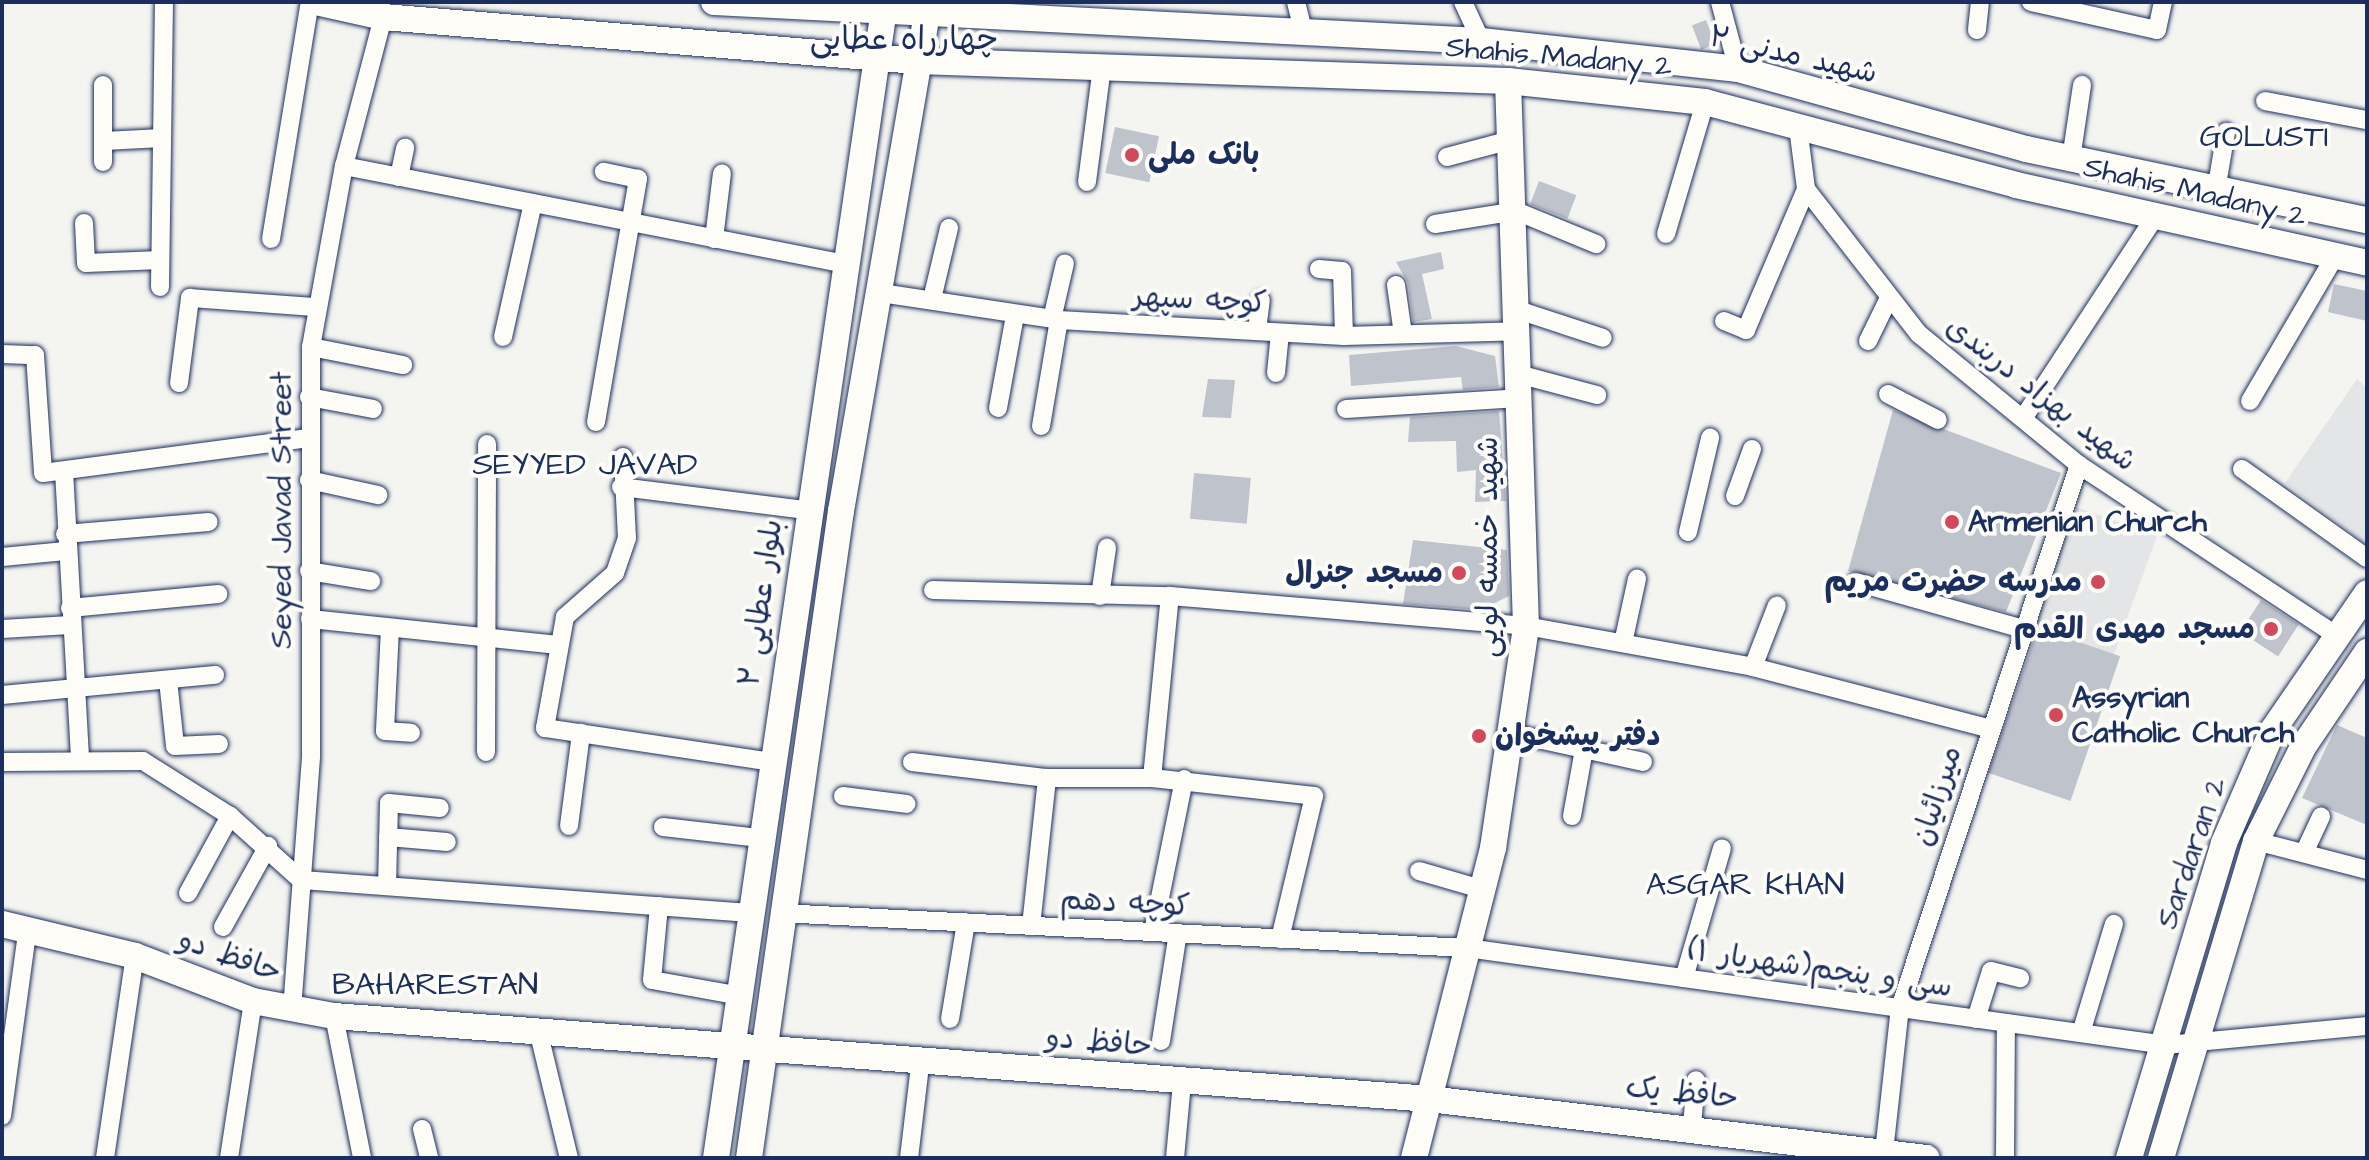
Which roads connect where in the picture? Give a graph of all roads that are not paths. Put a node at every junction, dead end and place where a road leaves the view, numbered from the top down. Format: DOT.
graph roads {
  1 [pos="164,2"];
  2 [pos="313,2"];
  3 [pos="714,2"];
  4 [pos="994,2"];
  5 [pos="1296,2"];
  6 [pos="1463,2"];
  7 [pos="1720,2"];
  8 [pos="1980,2"];
  9 [pos="2031,2"];
  10 [pos="2163,2"];
  11 [pos="809,5"];
  12 [pos="884,8"];
  13 [pos="927,9"];
  14 [pos="383,17"];
  15 [pos="1017,17"];
  16 [pos="1977,30"];
  17 [pos="1303,31"];
  18 [pos="1481,41"];
  19 [pos="878,58"];
  20 [pos="917,61"];
  21 [pos="1703,65"];
  22 [pos="1102,66"];
  23 [pos="1747,72"];
  24 [pos="1508,81"];
  25 [pos="103,85"];
  26 [pos="2082,85"];
  27 [pos="1700,101"];
  28 [pos="2265,101"];
  29 [pos="1751,114"];
  30 [pos="2367,120"];
  31 [pos="1798,127"];
  32 [pos="2226,132"];
  33 [pos="162,138"];
  34 [pos="1511,140"];
  35 [pos="104,141"];
  36 [pos="405,148"];
  37 [pos="2026,149"];
  38 [pos="1447,157"];
  39 [pos="2071,159"];
  40 [pos="103,162"];
  41 [pos="344,166"];
  42 [pos="604,172"];
  43 [pos="722,173"];
  44 [pos="399,177"];
  45 [pos="1087,182"];
  46 [pos="2016,185"];
  47 [pos="1806,189"];
  48 [pos="2216,191"];
  49 [pos="533,203"];
  50 [pos="1516,211"];
  51 [pos="2156,215"];
  52 [pos="2367,220"];
  53 [pos="628,222"];
  54 [pos="84,223"];
  55 [pos="1435,224"];
  56 [pos="949,228"];
  57 [pos="1666,234"];
  58 [pos="271,239"];
  59 [pos="714,239"];
  60 [pos="1596,244"];
  61 [pos="2335,256"];
  62 [pos="160,260"];
  63 [pos="1065,263"];
  64 [pos="2367,263"];
  65 [pos="846,264"];
  66 [pos="1319,269"];
  67 [pos="1396,285"];
  68 [pos="160,287"];
  69 [pos="881,293"];
  70 [pos="932,299"];
  71 [pos="1261,300"];
  72 [pos="1888,300"];
  73 [pos="316,307"];
  74 [pos="1015,315"];
  75 [pos="1055,320"];
  76 [pos="1518,320"];
  77 [pos="1724,321"];
  78 [pos="1257,331"];
  79 [pos="1280,333"];
  80 [pos="1403,334"];
  81 [pos="1344,336"];
  82 [pos="503,337"];
  83 [pos="1603,338"];
  84 [pos="1868,341"];
  85 [pos="311,347"];
  86 [pos="2,354"];
  87 [pos="403,365"];
  88 [pos="1276,373"];
  89 [pos="179,383"];
  90 [pos="1519,386"];
  91 [pos="1888,394"];
  92 [pos="1597,395"];
  93 [pos="309,397"];
  94 [pos="2250,401"];
  95 [pos="998,408"];
  96 [pos="373,409"];
  97 [pos="1346,409"];
  98 [pos="2024,417"];
  99 [pos="1938,420"];
  100 [pos="596,422"];
  101 [pos="1041,426"];
  102 [pos="309,438"];
  103 [pos="1710,438"];
  104 [pos="487,444"];
  105 [pos="1752,449"];
  106 [pos="623,457"];
  107 [pos="2079,465"];
  108 [pos="2242,469"];
  109 [pos="64,471"];
  110 [pos="309,480"];
  111 [pos="621,487"];
  112 [pos="378,495"];
  113 [pos="1735,496"];
  114 [pos="806,510"];
  115 [pos="841,511"];
  116 [pos="209,522"];
  117 [pos="1688,532"];
  118 [pos="66,542"];
  119 [pos="1107,548"];
  120 [pos="2,557"];
  121 [pos="2367,558"];
  122 [pos="309,571"];
  123 [pos="1637,579"];
  124 [pos="371,581"];
  125 [pos="1856,582"];
  126 [pos="933,590"];
  127 [pos="2367,593"];
  128 [pos="218,594"];
  129 [pos="1100,596"];
  130 [pos="1170,596"];
  131 [pos="1777,605"];
  132 [pos="70,616"];
  133 [pos="310,619"];
  134 [pos="1526,626"];
  135 [pos="390,628"];
  136 [pos="2,629"];
  137 [pos="2023,629"];
  138 [pos="2334,634"];
  139 [pos="490,638"];
  140 [pos="1623,643"];
  141 [pos="559,645"];
  142 [pos="2365,658"];
  143 [pos="1753,667"];
  144 [pos="215,675"];
  145 [pos="168,680"];
  146 [pos="75,689"];
  147 [pos="2,695"];
  148 [pos="1988,728"];
  149 [pos="411,733"];
  150 [pos="581,733"];
  151 [pos="1515,734"];
  152 [pos="219,744"];
  153 [pos="1584,749"];
  154 [pos="486,752"];
  155 [pos="80,758"];
  156 [pos="2,762"];
  157 [pos="772,762"];
  158 [pos="912,762"];
  159 [pos="1643,762"];
  160 [pos="1047,778"];
  161 [pos="1152,778"];
  162 [pos="1184,779"];
  163 [pos="843,796"];
  164 [pos="907,804"];
  165 [pos="440,808"];
  166 [pos="230,816"];
  167 [pos="1572,816"];
  168 [pos="2321,816"];
  169 [pos="569,826"];
  170 [pos="663,827"];
  171 [pos="388,837"];
  172 [pos="760,838"];
  173 [pos="2256,841"];
  174 [pos="447,842"];
  175 [pos="268,846"];
  176 [pos="1722,848"];
  177 [pos="2305,851"];
  178 [pos="2367,870"];
  179 [pos="1419,871"];
  180 [pos="301,880"];
  181 [pos="387,886"];
  182 [pos="1481,889"];
  183 [pos="188,893"];
  184 [pos="659,906"];
  185 [pos="748,913"];
  186 [pos="780,913"];
  187 [pos="966,922"];
  188 [pos="2114,924"];
  189 [pos="15,926"];
  190 [pos="1031,926"];
  191 [pos="223,927"];
  192 [pos="1153,932"];
  193 [pos="1178,933"];
  194 [pos="1280,939"];
  195 [pos="1467,948"];
  196 [pos="135,956"];
  197 [pos="1684,978"];
  198 [pos="2020,978"];
  199 [pos="736,985"];
  200 [pos="770,992"];
  201 [pos="253,1001"];
  202 [pos="1900,1008"];
  203 [pos="292,1010"];
  204 [pos="334,1016"];
  205 [pos="950,1019"];
  206 [pos="1976,1019"];
  207 [pos="2006,1023"];
  208 [pos="2367,1026"];
  209 [pos="538,1030"];
  210 [pos="2081,1033"];
  211 [pos="2196,1040"];
  212 [pos="1161,1041"];
  213 [pos="729,1043"];
  214 [pos="2166,1045"];
  215 [pos="764,1046"];
  216 [pos="806,1050"];
  217 [pos="921,1058"];
  218 [pos="1696,1080"];
  219 [pos="1182,1082"];
  220 [pos="1429,1099"];
  221 [pos="2,1116"];
  222 [pos="1692,1126"];
  223 [pos="422,1129"];
  224 [pos="1751,1146"];
  225 [pos="1884,1152"];
  226 [pos="105,1158"];
  227 [pos="229,1158"];
  228 [pos="362,1158"];
  229 [pos="429,1158"];
  230 [pos="569,1158"];
  231 [pos="716,1158"];
  232 [pos="749,1158"];
  233 [pos="909,1158"];
  234 [pos="1175,1158"];
  235 [pos="1395,1158"];
  236 [pos="1414,1158"];
  237 [pos="1927,1158"];
  238 [pos="2005,1158"];
  239 [pos="2129,1158"];
  240 [pos="2161,1158"];
  1 -- 33 [label="street"];
  2 -- 14 [label="street"];
  2 -- 58 [label="street"];
  3 -- 11 [label="street, شهید مدنی ۲"];
  4 -- 15 [label="street"];
  5 -- 17 [label="street"];
  6 -- 18 [label="street"];
  7 -- 23 [label="street"];
  8 -- 16 [label="street"];
  9 -- 10 [label="street"];
  11 -- 12 [label="street, شهید مدنی ۲"];
  12 -- 13 [label="street, شهید مدنی ۲"];
  12 -- 19 [label="street, بلوار عطایی ۲"];
  13 -- 15 [label="street, شهید مدنی ۲"];
  13 -- 20 [label="street"];
  14 -- 19 [label="street"];
  14 -- 41 [label="street, Seyed Javad Street"];
  15 -- 17 [label="street, شهید مدنی ۲"];
  17 -- 18 [label="street, شهید مدنی ۲"];
  18 -- 21 [label="street, شهید مدنی ۲"];
  19 -- 20 [label="street"];
  19 -- 65 [label="street, بلوار عطایی ۲"];
  20 -- 22 [label="street, Shahis Madany 2"];
  20 -- 69 [label="street"];
  21 -- 23 [label="street, شهید مدنی ۲"];
  21 -- 27 [label="street"];
  22 -- 24 [label="street, Shahis Madany 2"];
  22 -- 45 [label="street"];
  23 -- 29 [label="street"];
  23 -- 37 [label="street, شهید مدنی ۲"];
  24 -- 27 [label="street, Shahis Madany 2"];
  24 -- 34 [label="street, شهید خمسه لویی"];
  25 -- 35 [label="street"];
  26 -- 39 [label="street"];
  27 -- 29 [label="street, Shahis Madany 2"];
  27 -- 57 [label="street"];
  28 -- 30 [label="street"];
  29 -- 31 [label="street, Shahis Madany 2"];
  31 -- 46 [label="street, Shahis Madany 2"];
  31 -- 47 [label="street, شهید بهزاد دربندی"];
  32 -- 48 [label="street"];
  33 -- 35 [label="street"];
  33 -- 62 [label="street"];
  34 -- 38 [label="street"];
  34 -- 50 [label="street, شهید خمسه لویی"];
  35 -- 40 [label="street"];
  36 -- 44 [label="street"];
  37 -- 39 [label="street, شهید مدنی ۲"];
  37 -- 46 [label="street"];
  39 -- 48 [label="street, شهید مدنی ۲"];
  41 -- 44 [label="street"];
  41 -- 73 [label="street, Seyed Javad Street"];
  42 -- 53 [label="street"];
  43 -- 59 [label="street"];
  44 -- 49 [label="street"];
  46 -- 51 [label="street, Shahis Madany 2"];
  47 -- 72 [label="street, شهید بهزاد دربندی"];
  47 -- 77 [label="street"];
  48 -- 52 [label="street, شهید مدنی ۲"];
  49 -- 53 [label="street"];
  49 -- 82 [label="street"];
  50 -- 55 [label="street"];
  50 -- 60 [label="street"];
  50 -- 76 [label="street, شهید خمسه لویی"];
  51 -- 61 [label="street, Shahis Madany 2"];
  51 -- 98 [label="street"];
  53 -- 59 [label="street"];
  53 -- 100 [label="street"];
  54 -- 62 [label="street"];
  56 -- 70 [label="street"];
  59 -- 65 [label="street"];
  61 -- 64 [label="street, Shahis Madany 2"];
  61 -- 94 [label="street"];
  62 -- 68 [label="street"];
  63 -- 75 [label="street"];
  65 -- 114 [label="street, بلوار عطایی ۲"];
  66 -- 81 [label="street"];
  67 -- 80 [label="street"];
  69 -- 70 [label="street, کوچه سپهر"];
  69 -- 115 [label="street"];
  70 -- 74 [label="street, کوچه سپهر"];
  71 -- 78 [label="street"];
  72 -- 84 [label="street"];
  72 -- 98 [label="street, شهید بهزاد دربندی"];
  73 -- 85 [label="street, Seyed Javad Street"];
  73 -- 89 [label="street"];
  74 -- 75 [label="street, کوچه سپهر"];
  74 -- 95 [label="street"];
  75 -- 78 [label="street, کوچه سپهر"];
  75 -- 101 [label="street"];
  76 -- 80 [label="street, کوچه سپهر"];
  76 -- 83 [label="street, کوچه سپهر"];
  76 -- 90 [label="street, شهید خمسه لویی"];
  78 -- 79 [label="street, کوچه سپهر"];
  79 -- 81 [label="street, کوچه سپهر"];
  79 -- 88 [label="street"];
  80 -- 81 [label="street, کوچه سپهر"];
  85 -- 87 [label="street"];
  85 -- 93 [label="street, Seyed Javad Street"];
  86 -- 109 [label="street"];
  90 -- 92 [label="street"];
  90 -- 97 [label="street"];
  90 -- 134 [label="street, شهید خمسه لویی"];
  91 -- 99 [label="street"];
  93 -- 96 [label="street"];
  93 -- 102 [label="street, Seyed Javad Street"];
  98 -- 107 [label="street, شهید بهزاد دربندی"];
  102 -- 109 [label="street"];
  102 -- 110 [label="street, Seyed Javad Street"];
  103 -- 117 [label="street"];
  104 -- 139 [label="street"];
  105 -- 113 [label="street"];
  106 -- 111 [label="street"];
  107 -- 137 [label="street, میرزائیان"];
  107 -- 138 [label="street, شهید بهزاد دربندی"];
  108 -- 121 [label="street"];
  109 -- 118 [label="street"];
  110 -- 112 [label="street"];
  110 -- 122 [label="street, Seyed Javad Street"];
  111 -- 114 [label="street"];
  111 -- 141 [label="street"];
  114 -- 115 [label="street"];
  114 -- 157 [label="street, بلوار عطایی ۲"];
  115 -- 186 [label="street"];
  116 -- 118 [label="street"];
  118 -- 120 [label="street"];
  118 -- 132 [label="street"];
  119 -- 129 [label="street"];
  122 -- 124 [label="street"];
  122 -- 133 [label="street, Seyed Javad Street"];
  123 -- 140 [label="street"];
  125 -- 137 [label="street"];
  126 -- 129 [label="street"];
  127 -- 138 [label="street, Sardaran 2"];
  128 -- 132 [label="street"];
  129 -- 130 [label="street"];
  130 -- 134 [label="street"];
  130 -- 161 [label="street"];
  131 -- 143 [label="street"];
  132 -- 136 [label="street"];
  132 -- 146 [label="street"];
  133 -- 135 [label="street"];
  133 -- 180 [label="street, Seyed Javad Street"];
  134 -- 140 [label="street"];
  134 -- 151 [label="street, شهید خمسه لویی"];
  135 -- 139 [label="street"];
  135 -- 149 [label="street"];
  137 -- 148 [label="street, میرزائیان"];
  138 -- 142 [label="street"];
  138 -- 214 [label="street, Sardaran 2"];
  139 -- 141 [label="street"];
  139 -- 154 [label="street"];
  140 -- 143 [label="street"];
  141 -- 150 [label="street"];
  142 -- 173 [label="street, Sardaran 2"];
  143 -- 148 [label="street"];
  144 -- 145 [label="street"];
  145 -- 146 [label="street"];
  145 -- 152 [label="street"];
  146 -- 147 [label="street"];
  146 -- 155 [label="street"];
  148 -- 202 [label="street, میرزائیان"];
  150 -- 157 [label="street"];
  150 -- 169 [label="street"];
  151 -- 153 [label="street"];
  151 -- 182 [label="street, شهید خمسه لویی"];
  153 -- 159 [label="street"];
  153 -- 167 [label="street"];
  155 -- 156 [label="street"];
  155 -- 166 [label="street"];
  157 -- 172 [label="street, بلوار عطایی ۲"];
  158 -- 160 [label="street"];
  160 -- 161 [label="street"];
  160 -- 190 [label="street"];
  161 -- 162 [label="street"];
  162 -- 192 [label="street"];
  162 -- 194 [label="street"];
  163 -- 164 [label="street"];
  165 -- 171 [label="street"];
  166 -- 175 [label="street"];
  166 -- 183 [label="street"];
  168 -- 177 [label="street"];
  170 -- 172 [label="street"];
  171 -- 174 [label="street"];
  171 -- 181 [label="street"];
  172 -- 185 [label="street, بلوار عطایی ۲"];
  173 -- 177 [label="street"];
  173 -- 211 [label="street, Sardaran 2"];
  175 -- 180 [label="street"];
  175 -- 191 [label="street"];
  176 -- 197 [label="street"];
  177 -- 178 [label="street"];
  179 -- 182 [label="street"];
  180 -- 181 [label="street"];
  180 -- 203 [label="street, Seyed Javad Street"];
  181 -- 184 [label="street"];
  182 -- 195 [label="street, شهید خمسه لویی"];
  184 -- 185 [label="street"];
  184 -- 199 [label="street"];
  185 -- 199 [label="street, بلوار عطایی ۲"];
  186 -- 187 [label="street, کوچه دهم"];
  186 -- 200 [label="street"];
  187 -- 190 [label="street, کوچه دهم"];
  187 -- 205 [label="street"];
  188 -- 210 [label="street"];
  189 -- 196 [label="street, حافظ دو"];
  189 -- 221 [label="street"];
  190 -- 192 [label="street, کوچه دهم"];
  192 -- 193 [label="street, کوچه دهم"];
  193 -- 194 [label="street, کوچه دهم"];
  193 -- 212 [label="street"];
  194 -- 195 [label="street, کوچه دهم"];
  195 -- 197 [label="street, سی و پنجم(شهریار ۱)"];
  195 -- 220 [label="street, شهید خمسه لویی"];
  196 -- 201 [label="street, حافظ دو"];
  196 -- 226 [label="street"];
  197 -- 202 [label="street, سی و پنجم(شهریار ۱)"];
  198 -- 206 [label="street"];
  199 -- 200 [label="street"];
  199 -- 213 [label="street, بلوار عطایی ۲"];
  200 -- 215 [label="street"];
  200 -- 216 [label="street"];
  201 -- 203 [label="street, حافظ دو"];
  201 -- 227 [label="street"];
  202 -- 206 [label="street, سی و پنجم(شهریار ۱)"];
  202 -- 225 [label="street, میرزائیان"];
  203 -- 204 [label="street, حافظ دو"];
  204 -- 209 [label="street, حافظ دو"];
  204 -- 228 [label="street"];
  206 -- 207 [label="street, سی و پنجم(شهریار ۱)"];
  207 -- 210 [label="street, سی و پنجم(شهریار ۱)"];
  207 -- 238 [label="street"];
  208 -- 211 [label="street"];
  209 -- 213 [label="street, حافظ دو"];
  209 -- 230 [label="street"];
  210 -- 214 [label="street, سی و پنجم(شهریار ۱)"];
  211 -- 214 [label="street, سی و پنجم(شهریار ۱)"];
  211 -- 240 [label="street, Sardaran 2"];
  213 -- 215 [label="street, حافظ دو"];
  213 -- 231 [label="street, بلوار عطایی ۲"];
  214 -- 239 [label="street, Sardaran 2"];
  215 -- 216 [label="street, حافظ دو"];
  215 -- 232 [label="street"];
  216 -- 217 [label="street, حافظ دو"];
  217 -- 219 [label="street, حافظ دو"];
  217 -- 233 [label="street"];
  218 -- 222 [label="street"];
  219 -- 220 [label="street, حافظ دو"];
  219 -- 234 [label="street"];
  220 -- 222 [label="street, حافظ یک"];
  220 -- 235 [label="street"];
  220 -- 236 [label="street, شهید خمسه لویی"];
  222 -- 224 [label="street, حافظ یک"];
  223 -- 229 [label="street"];
  224 -- 225 [label="street, حافظ یک"];
  225 -- 237 [label="street, حافظ یک"];
}
